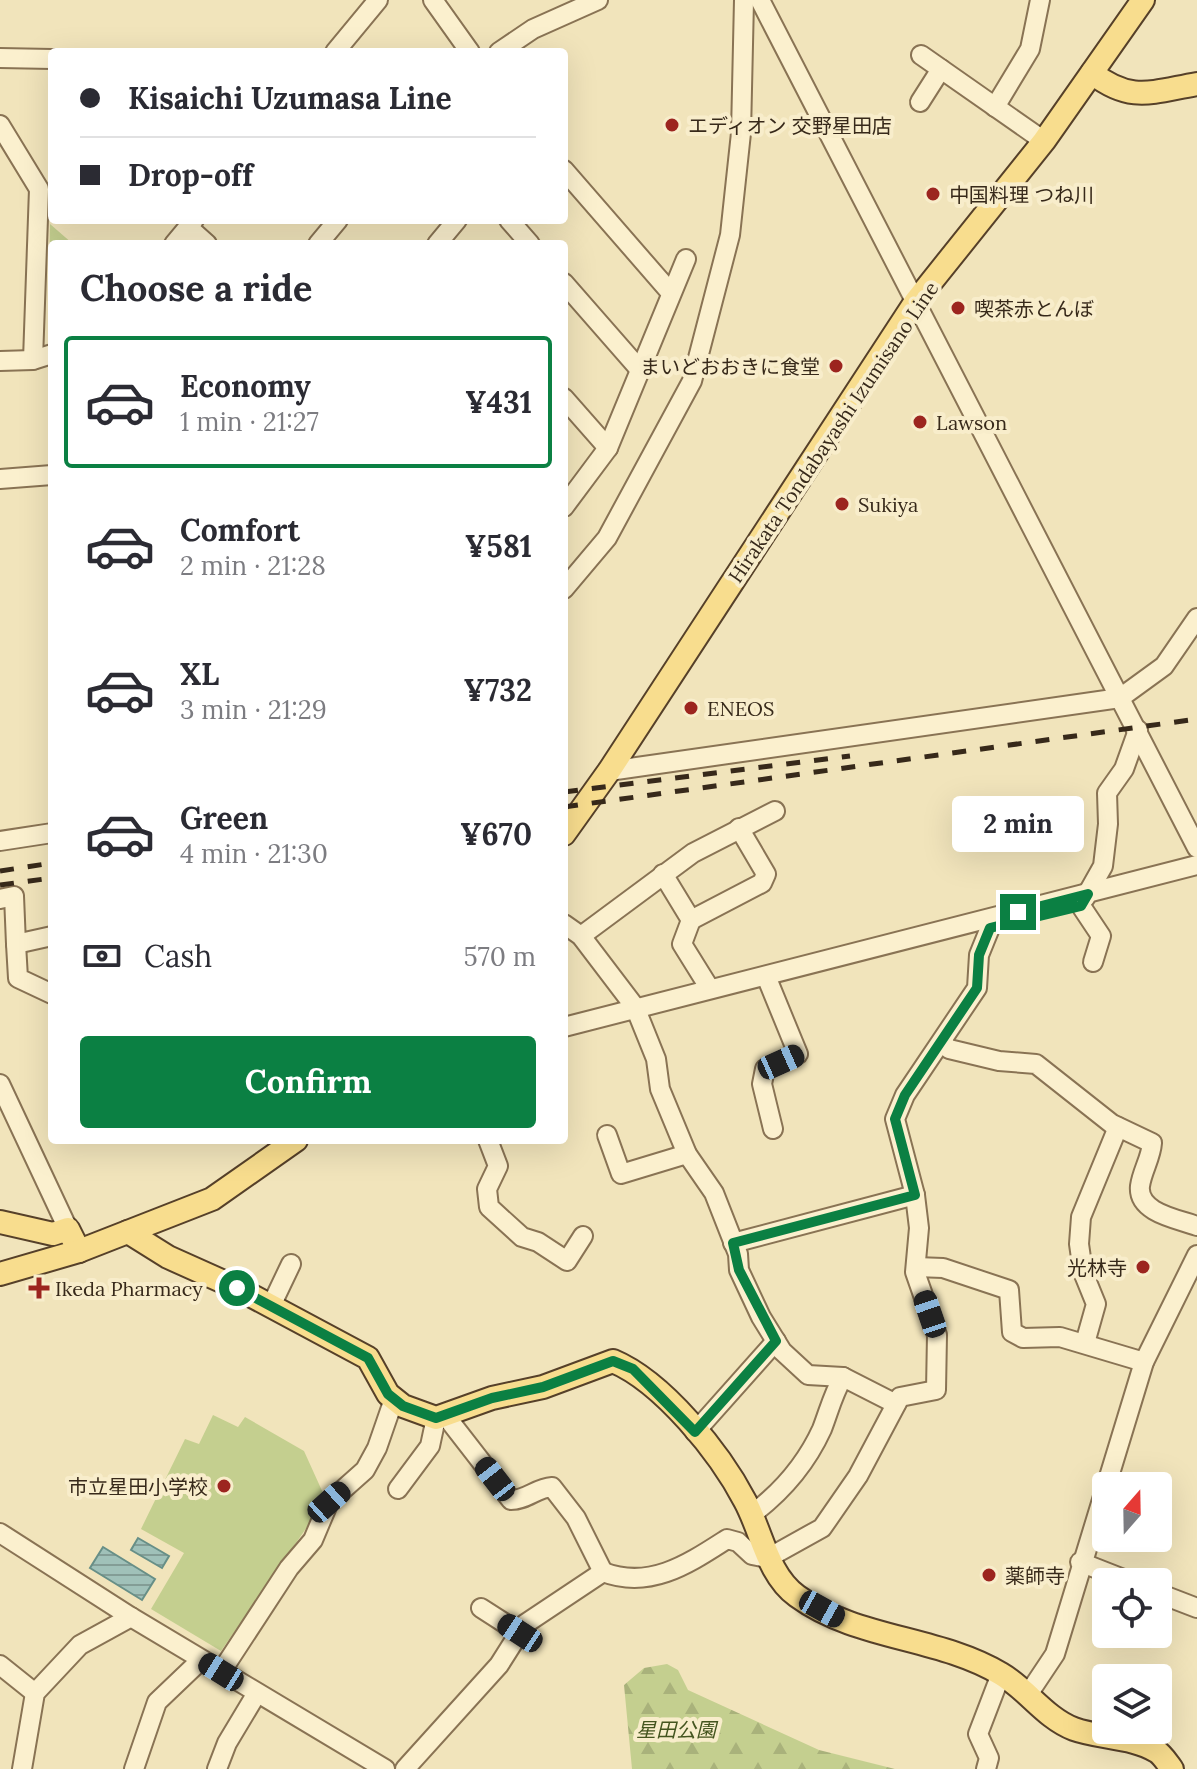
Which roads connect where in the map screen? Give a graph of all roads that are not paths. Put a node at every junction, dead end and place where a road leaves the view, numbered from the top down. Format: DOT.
graph roads {
  1 [pos="378,0"];
  2 [pos="433,0"];
  3 [pos="598,0"];
  4 [pos="744,0"];
  5 [pos="760,0"];
  6 [pos="1040,0"];
  7 [pos="1143,0"];
  8 [pos="338,48"];
  9 [pos="467,48"];
  10 [pos="505,48"];
  11 [pos="921,55"];
  12 [pos="0,58"];
  13 [pos="48,59"];
  14 [pos="941,69"];
  15 [pos="1092,73"];
  16 [pos="1197,84"];
  17 [pos="920,102"];
  18 [pos="995,107"];
  19 [pos="0,125"];
  20 [pos="1044,141"];
  21 [pos="568,175"];
  22 [pos="191,224"];
  23 [pos="335,224"];
  24 [pos="454,224"];
  25 [pos="512,224"];
  26 [pos="177,240"];
  27 [pos="204,240"];
  28 [pos="321,240"];
  29 [pos="440,240"];
  30 [pos="526,240"];
  31 [pos="686,259"];
  32 [pos="568,288"];
  33 [pos="671,293"];
  34 [pos="916,301"];
  35 [pos="48,355"];
  36 [pos="33,360"];
  37 [pos="0,361"];
  38 [pos="641,371"];
  39 [pos="568,403"];
  40 [pos="608,448"];
  41 [pos="48,475"];
  42 [pos="0,479"];
  43 [pos="568,502"];
  44 [pos="568,584"];
  45 [pos="1197,618"];
  46 [pos="1120,698"];
  47 [pos="1138,730"];
  48 [pos="609,771"];
  49 [pos="775,811"];
  50 [pos="568,828"];
  51 [pos="739,828"];
  52 [pos="48,834"];
  53 [pos="0,841"];
  54 [pos="1197,848"];
  55 [pos="1197,865"];
  56 [pos="663,874"];
  57 [pos="0,899"];
  58 [pos="1084,900"];
  59 [pos="691,920"];
  60 [pos="992,923"];
  61 [pos="568,927"];
  62 [pos="581,936"];
  63 [pos="48,937"];
  64 [pos="16,944"];
  65 [pos="1093,962"];
  66 [pos="766,976"];
  67 [pos="710,989"];
  68 [pos="48,992"];
  69 [pos="635,1007"];
  70 [pos="568,1026"];
  71 [pos="942,1042"];
  72 [pos="0,1084"];
  73 [pos="766,1118"];
  74 [pos="1118,1127"];
  75 [pos="607,1135"];
  76 [pos="290,1144"];
  77 [pos="490,1144"];
  78 [pos="687,1154"];
  79 [pos="915,1195"];
  80 [pos="0,1222"];
  81 [pos="1197,1226"];
  82 [pos="68,1229"];
  83 [pos="128,1232"];
  84 [pos="583,1236"];
  85 [pos="733,1243"];
  86 [pos="79,1251"];
  87 [pos="1197,1255"];
  88 [pos="291,1264"];
  89 [pos="916,1267"];
  90 [pos="0,1274"];
  91 [pos="271,1306"];
  92 [pos="1085,1343"];
  93 [pos="779,1346"];
  94 [pos="1144,1362"];
  95 [pos="843,1377"];
  96 [pos="394,1399"];
  97 [pos="896,1404"];
  98 [pos="441,1416"];
  99 [pos="695,1432"];
  100 [pos="398,1489"];
  101 [pos="751,1515"];
  102 [pos="0,1533"];
  103 [pos="768,1558"];
  104 [pos="1080,1562"];
  105 [pos="1095,1568"];
  106 [pos="603,1572"];
  107 [pos="1172,1598"];
  108 [pos="481,1608"];
  109 [pos="1197,1608"];
  110 [pos="131,1617"];
  111 [pos="520,1633"];
  112 [pos="201,1660"];
  113 [pos="0,1665"];
  114 [pos="221,1672"];
  115 [pos="1001,1674"];
  116 [pos="35,1693"];
  117 [pos="257,1693"];
  118 [pos="1027,1696"];
  119 [pos="22,1769"];
  120 [pos="134,1769"];
  121 [pos="217,1769"];
  122 [pos="385,1769"];
  123 [pos="405,1769"];
  124 [pos="986,1769"];
  125 [pos="1172,1769"];
  1 -- 8 [label="street"];
  2 -- 9 [label="street"];
  3 -- 10 [label="street"];
  4 -- 44 [label="street"];
  5 -- 34 [label="street"];
  6 -- 18 [label="street"];
  7 -- 15 [label="main road, Hirakata Tondabayashi Izumisano Line"];
  11 -- 14 [label="street"];
  12 -- 13 [label="street"];
  14 -- 17 [label="street"];
  14 -- 18 [label="street"];
  15 -- 16 [label="main road"];
  15 -- 20 [label="main road, Hirakata Tondabayashi Izumisano Line"];
  18 -- 20 [label="street"];
  19 -- 36 [label="street"];
  20 -- 34 [label="main road, Hirakata Tondabayashi Izumisano Line"];
  21 -- 33 [label="street"];
  22 -- 26 [label="street"];
  22 -- 27 [label="street"];
  23 -- 28 [label="street"];
  24 -- 29 [label="street"];
  25 -- 30 [label="street"];
  31 -- 33 [label="street"];
  32 -- 38 [label="street"];
  33 -- 38 [label="street"];
  34 -- 46 [label="street"];
  34 -- 48 [label="main road, Hirakata Tondabayashi Izumisano Line"];
  35 -- 36 [label="street"];
  36 -- 37 [label="street"];
  38 -- 40 [label="street"];
  39 -- 40 [label="street"];
  40 -- 43 [label="street"];
  41 -- 42 [label="street"];
  45 -- 46 [label="street"];
  46 -- 47 [label="street"];
  46 -- 48 [label="street"];
  47 -- 54 [label="street"];
  47 -- 58 [label="street"];
  48 -- 50 [label="main road, Hirakata Tondabayashi Izumisano Line"];
  49 -- 51 [label="street"];
  51 -- 56 [label="street"];
  51 -- 59 [label="street"];
  52 -- 53 [label="street"];
  55 -- 58 [label="street"];
  56 -- 59 [label="street"];
  56 -- 62 [label="street"];
  57 -- 64 [label="street"];
  58 -- 60 [label="street"];
  58 -- 65 [label="street"];
  59 -- 67 [label="street"];
  60 -- 66 [label="street"];
  60 -- 71 [label="street"];
  61 -- 62 [label="street"];
  62 -- 69 [label="street"];
  63 -- 64 [label="street"];
  64 -- 68 [label="street"];
  66 -- 67 [label="street"];
  66 -- 73 [label="street"];
  67 -- 69 [label="street"];
  69 -- 70 [label="street"];
  69 -- 78 [label="street"];
  71 -- 74 [label="street"];
  71 -- 79 [label="street"];
  72 -- 82 [label="street"];
  74 -- 81 [label="street"];
  74 -- 92 [label="street"];
  75 -- 78 [label="street"];
  76 -- 83 [label="main road"];
  77 -- 84 [label="street"];
  78 -- 85 [label="street"];
  79 -- 85 [label="street"];
  79 -- 89 [label="street"];
  80 -- 82 [label="main road"];
  82 -- 86 [label="main road"];
  83 -- 86 [label="main road"];
  83 -- 91 [label="main road"];
  85 -- 93 [label="street"];
  86 -- 90 [label="main road"];
  87 -- 94 [label="street"];
  88 -- 91 [label="street"];
  89 -- 92 [label="street"];
  89 -- 97 [label="street"];
  91 -- 96 [label="main road"];
  92 -- 94 [label="street"];
  93 -- 95 [label="street"];
  93 -- 99 [label="street"];
  94 -- 104 [label="street"];
  95 -- 97 [label="street"];
  95 -- 101 [label="street"];
  96 -- 98 [label="main road"];
  96 -- 114 [label="street"];
  97 -- 103 [label="street"];
  98 -- 99 [label="main road"];
  98 -- 100 [label="street"];
  98 -- 106 [label="street"];
  99 -- 101 [label="main road"];
  101 -- 103 [label="main road"];
  102 -- 110 [label="street"];
  103 -- 106 [label="street"];
  103 -- 115 [label="main road"];
  104 -- 105 [label="street"];
  104 -- 118 [label="street"];
  106 -- 111 [label="street"];
  107 -- 109 [label="street"];
  108 -- 111 [label="street"];
  110 -- 112 [label="street"];
  110 -- 116 [label="street"];
  111 -- 123 [label="street"];
  112 -- 114 [label="street"];
  112 -- 120 [label="street"];
  113 -- 116 [label="street"];
  114 -- 117 [label="street"];
  115 -- 118 [label="main road"];
  115 -- 124 [label="street"];
  116 -- 119 [label="street"];
  117 -- 121 [label="street"];
  117 -- 122 [label="street"];
  118 -- 125 [label="main road"];
}
